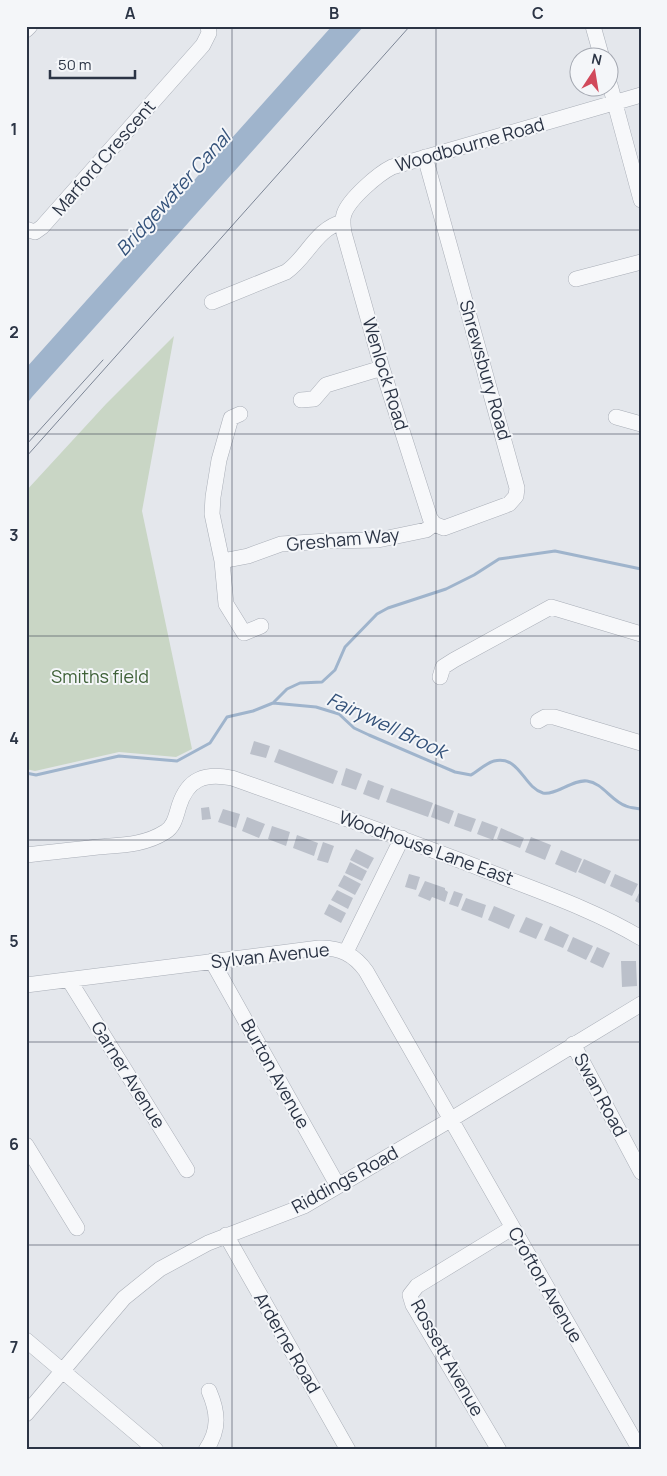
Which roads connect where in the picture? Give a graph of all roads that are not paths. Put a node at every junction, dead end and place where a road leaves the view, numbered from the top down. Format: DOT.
graph roads {
  1 [pos="30,26"];
  2 [pos="208,26"];
  3 [pos="594,26"];
  4 [pos="26,30"];
  5 [pos="600,48"];
  6 [pos="641,95"];
  7 [pos="613,98"];
  8 [pos="614,102"];
  9 [pos="425,157"];
  10 [pos="641,200"];
  11 [pos="343,222"];
  12 [pos="26,229"];
  13 [pos="641,262"];
  14 [pos="576,280"];
  15 [pos="212,302"];
  16 [pos="382,368"];
  17 [pos="311,403"];
  18 [pos="232,414"];
  19 [pos="616,417"];
  20 [pos="641,424"];
  21 [pos="434,524"];
  22 [pos="222,562"];
  23 [pos="262,626"];
  24 [pos="641,634"];
  25 [pos="440,677"];
  26 [pos="538,721"];
  27 [pos="641,743"];
  28 [pos="402,838"];
  29 [pos="26,855"];
  30 [pos="641,938"];
  31 [pos="346,952"];
  32 [pos="212,961"];
  33 [pos="69,980"];
  34 [pos="26,985"];
  35 [pos="641,1004"];
  36 [pos="573,1044"];
  37 [pos="450,1120"];
  38 [pos="26,1145"];
  39 [pos="187,1170"];
  40 [pos="641,1172"];
  41 [pos="338,1186"];
  42 [pos="77,1228"];
  43 [pos="512,1228"];
  44 [pos="226,1236"];
  45 [pos="26,1340"];
  46 [pos="62,1371"];
  47 [pos="209,1391"];
  48 [pos="26,1414"];
  49 [pos="156,1450"];
  50 [pos="206,1450"];
  51 [pos="348,1450"];
  52 [pos="499,1450"];
  53 [pos="640,1450"];
  1 -- 4 [label="street"];
  2 -- 12 [label="street, Marford Crescent"];
  3 -- 5 [label="street"];
  6 -- 8 [label="street, Woodbourne Road"];
  7 -- 8 [label="street"];
  8 -- 9 [label="street, Woodbourne Road"];
  8 -- 10 [label="street"];
  9 -- 11 [label="street, Woodbourne Road"];
  9 -- 21 [label="street, Shrewsbury Road"];
  11 -- 15 [label="street"];
  11 -- 16 [label="street, Wenlock Road"];
  13 -- 14 [label="street"];
  16 -- 17 [label="street"];
  16 -- 21 [label="street, Wenlock Road"];
  18 -- 22 [label="street"];
  19 -- 20 [label="street"];
  21 -- 22 [label="street, Gresham Way"];
  22 -- 23 [label="street"];
  24 -- 25 [label="street"];
  26 -- 27 [label="street"];
  28 -- 29 [label="street, Woodhouse Lane East"];
  28 -- 30 [label="street, Woodhouse Lane East"];
  28 -- 31 [label="street"];
  31 -- 32 [label="street, Sylvan Avenue"];
  31 -- 37 [label="street, Sylvan Avenue"];
  32 -- 33 [label="street, Sylvan Avenue"];
  32 -- 41 [label="street, Burton Avenue"];
  33 -- 34 [label="street, Sylvan Avenue"];
  33 -- 39 [label="street, Garner Avenue"];
  35 -- 36 [label="street, Riddings Road"];
  36 -- 37 [label="street, Riddings Road"];
  36 -- 40 [label="street, Swan Road"];
  37 -- 41 [label="street, Riddings Road"];
  37 -- 43 [label="street, Crofton Avenue"];
  38 -- 42 [label="street"];
  41 -- 44 [label="street, Riddings Road"];
  43 -- 52 [label="street, Rossett Avenue"];
  43 -- 53 [label="street, Crofton Avenue"];
  44 -- 46 [label="street, Riddings Road"];
  44 -- 51 [label="street, Arderne Road"];
  45 -- 46 [label="street"];
  46 -- 48 [label="street, Riddings Road"];
  46 -- 49 [label="street"];
  47 -- 50 [label="street"];
}
